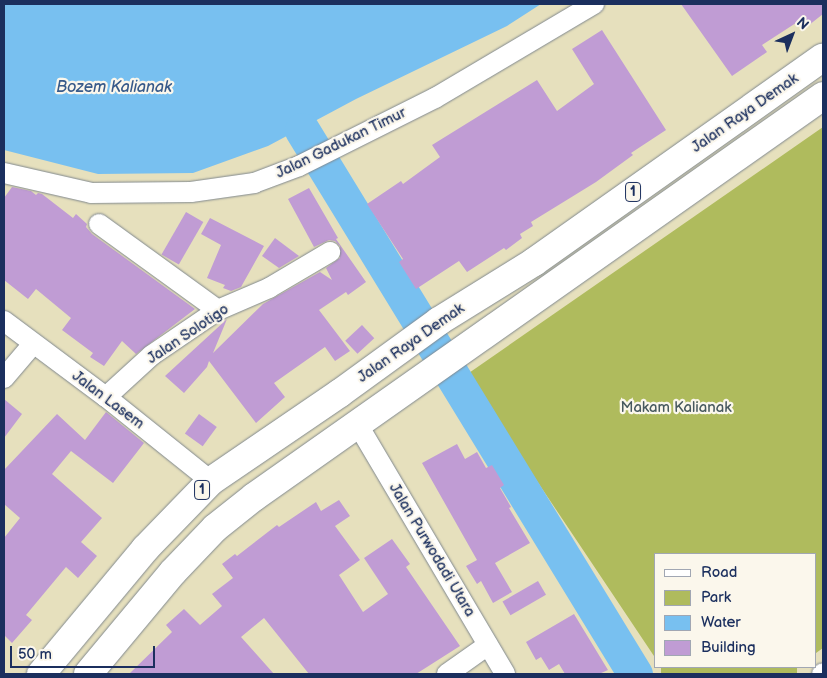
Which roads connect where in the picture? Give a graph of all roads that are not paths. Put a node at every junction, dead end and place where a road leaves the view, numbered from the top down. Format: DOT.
graph roads {
  1 [pos="594,4"];
  2 [pos="823,57"];
  3 [pos="823,96"];
  4 [pos="4,173"];
  5 [pos="99,224"];
  6 [pos="573,234"];
  7 [pos="550,250"];
  8 [pos="330,252"];
  9 [pos="591,260"];
  10 [pos="568,276"];
  11 [pos="218,310"];
  12 [pos="4,321"];
  13 [pos="33,344"];
  14 [pos="4,378"];
  15 [pos="106,397"];
  16 [pos="358,425"];
  17 [pos="210,481"];
  18 [pos="488,645"];
  19 [pos="41,674"];
  20 [pos="88,674"];
  21 [pos="447,674"];
  22 [pos="505,674"];
  1 -- 4 [label="street, Jalan Gadukan Timur"];
  2 -- 6 [label="highway, Jalan Raya Demak / 1"];
  3 -- 9 [label="highway, Jalan Raya Demak / 1"];
  5 -- 11 [label="street"];
  6 -- 7 [label="highway, Jalan Raya Demak / 1"];
  6 -- 9 [label="highway"];
  7 -- 10 [label="highway"];
  7 -- 17 [label="highway, Jalan Raya Demak / 1"];
  8 -- 11 [label="street, Jalan Solotigo"];
  9 -- 10 [label="highway, Jalan Raya Demak / 1"];
  10 -- 16 [label="highway, Jalan Raya Demak / 1"];
  11 -- 15 [label="street, Jalan Solotigo"];
  12 -- 13 [label="street, Jalan Lasem"];
  13 -- 14 [label="street"];
  13 -- 15 [label="street, Jalan Lasem"];
  15 -- 17 [label="street, Jalan Lasem"];
  16 -- 18 [label="street, Jalan Purwodadi Utara"];
  16 -- 20 [label="highway, Jalan Raya Demak / 1"];
  17 -- 19 [label="highway, Jalan Raya Demak / 1"];
  18 -- 21 [label="street"];
  18 -- 22 [label="street, Jalan Purwodadi Utara"];
}
